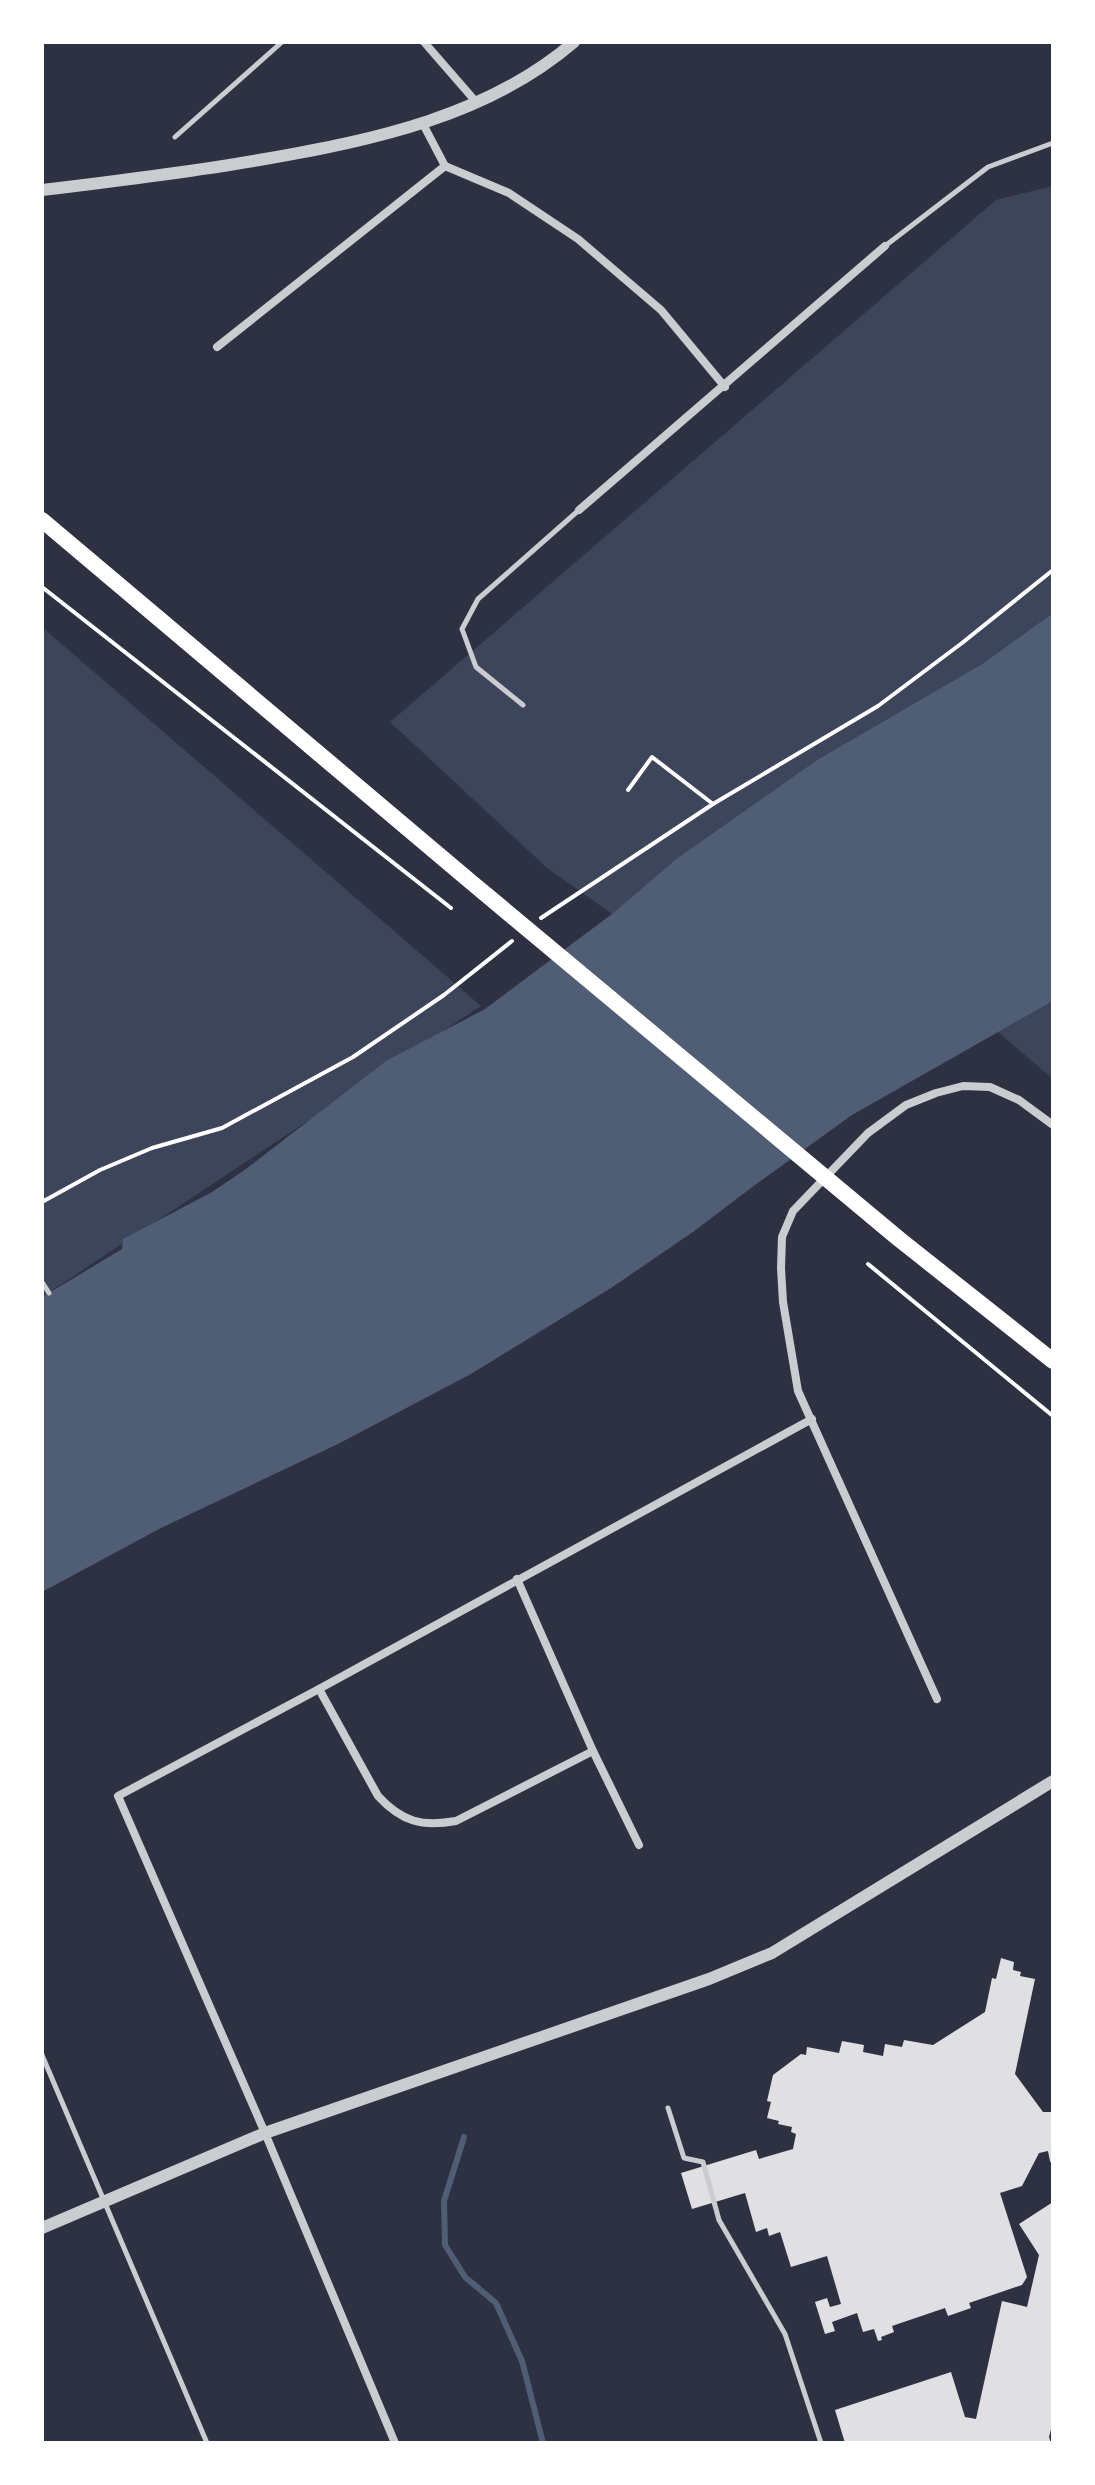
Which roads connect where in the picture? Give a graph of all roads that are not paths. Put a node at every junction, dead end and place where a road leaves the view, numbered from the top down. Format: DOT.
graph roads {
  1 [pos="282,42"];
  2 [pos="424,42"];
  3 [pos="574,42"];
  4 [pos="477,103"];
  5 [pos="423,124"];
  6 [pos="175,137"];
  7 [pos="1053,143"];
  8 [pos="445,166"];
  9 [pos="42,190"];
  10 [pos="885,246"];
  11 [pos="217,347"];
  12 [pos="725,387"];
  13 [pos="579,510"];
  14 [pos="42,520"];
  15 [pos="523,705"];
  16 [pos="1053,1125"];
  17 [pos="42,1282"];
  18 [pos="49,1293"];
  19 [pos="1053,1361"];
  20 [pos="812,1419"];
  21 [pos="517,1579"];
  22 [pos="319,1689"];
  23 [pos="937,1699"];
  24 [pos="593,1751"];
  25 [pos="1053,1781"];
  26 [pos="639,1845"];
  27 [pos="42,2055"];
  28 [pos="668,2108"];
  29 [pos="265,2133"];
  30 [pos="104,2203"];
  31 [pos="42,2228"];
  32 [pos="207,2443"];
  33 [pos="395,2443"];
  34 [pos="821,2443"];
  1 -- 6 [label="lane"];
  2 -- 4 [label="street"];
  3 -- 4 [label="street"];
  4 -- 5 [label="street"];
  5 -- 8 [label="street"];
  5 -- 9 [label="street"];
  7 -- 10 [label="lane"];
  8 -- 11 [label="street"];
  8 -- 12 [label="street"];
  10 -- 12 [label="street"];
  12 -- 13 [label="street"];
  13 -- 15 [label="lane"];
  14 -- 19 [label="main road"];
  16 -- 20 [label="street"];
  17 -- 18 [label="lane"];
  20 -- 21 [label="street"];
  20 -- 23 [label="street"];
  21 -- 22 [label="street"];
  21 -- 24 [label="street"];
  22 -- 24 [label="street"];
  22 -- 29 [label="street"];
  24 -- 26 [label="street"];
  25 -- 29 [label="street"];
  27 -- 30 [label="lane"];
  28 -- 34 [label="lane"];
  29 -- 30 [label="street"];
  29 -- 33 [label="street"];
  30 -- 31 [label="street"];
  30 -- 32 [label="lane"];
}
